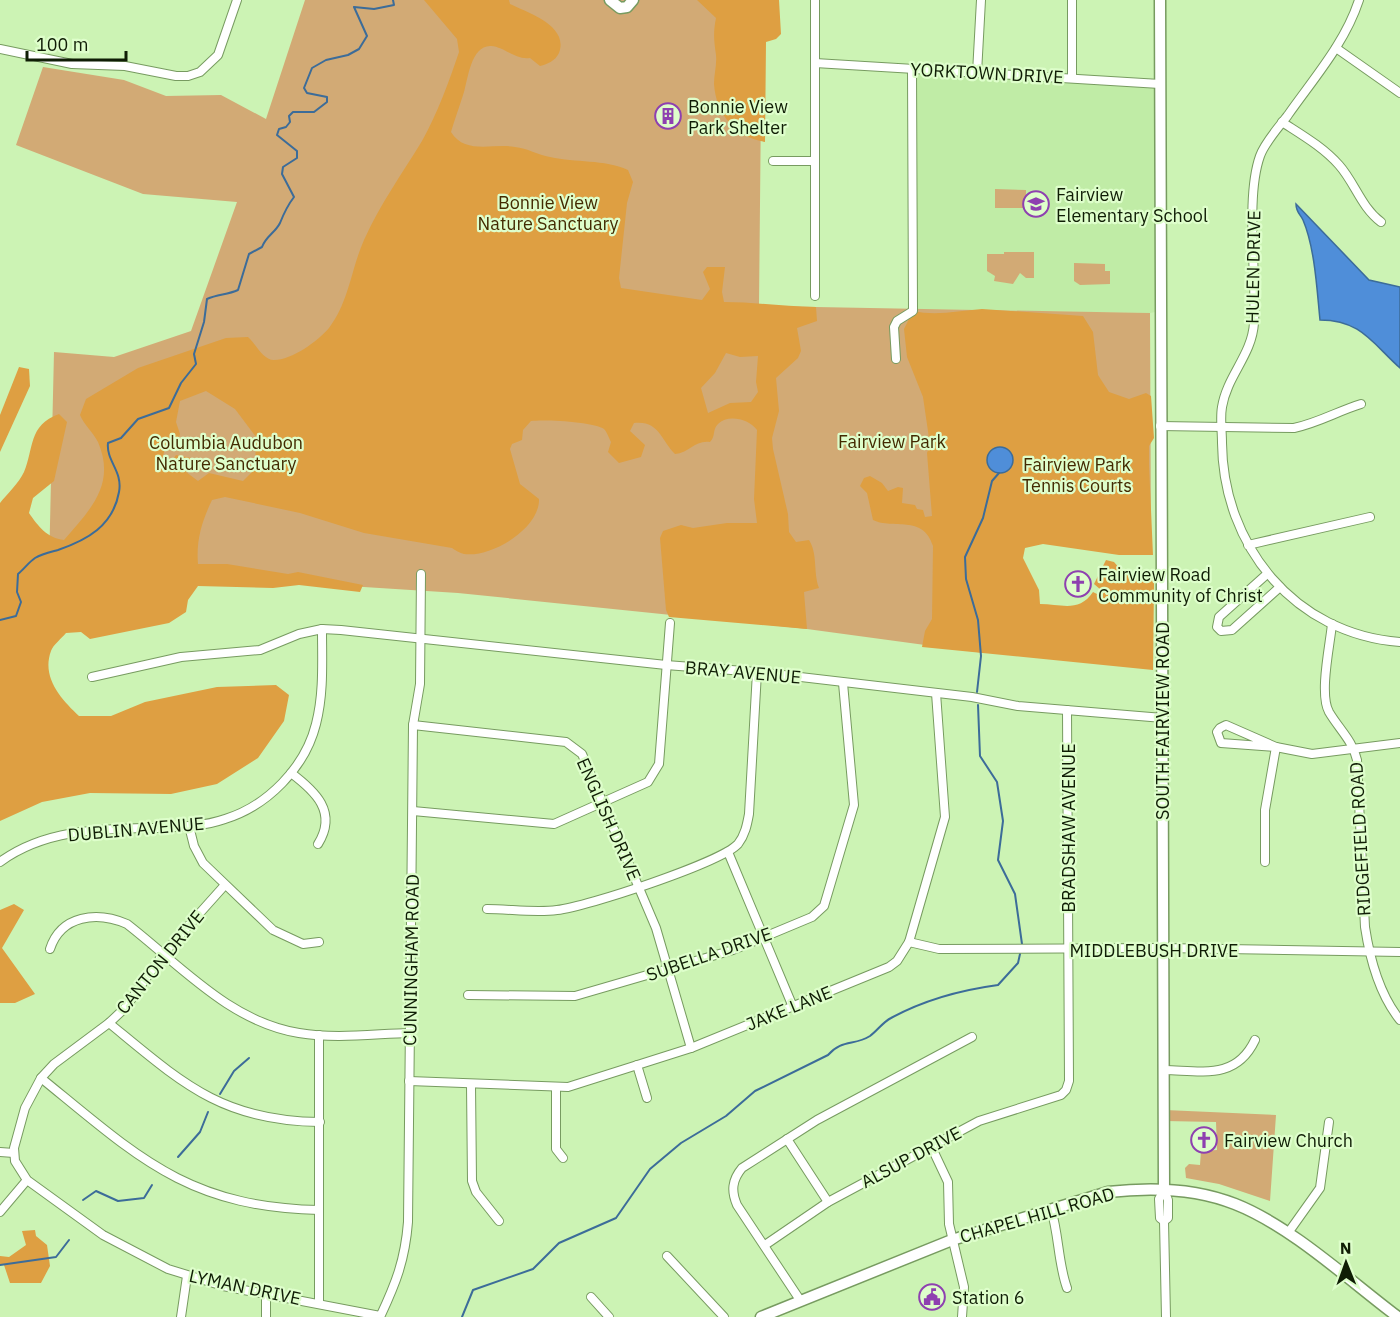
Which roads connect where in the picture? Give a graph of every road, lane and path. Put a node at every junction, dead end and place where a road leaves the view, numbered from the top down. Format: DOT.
graph roads {
  1 [pos="237,0"];
  2 [pos="633,0"];
  3 [pos="814,0"];
  4 [pos="981,0"];
  5 [pos="1072,0"];
  6 [pos="1160,0"];
  7 [pos="1359,0"];
  8 [pos="607,1"];
  9 [pos="1336,48"];
  10 [pos="0,49"];
  11 [pos="815,63"];
  12 [pos="912,69"];
  13 [pos="977,73"];
  14 [pos="1072,78"];
  15 [pos="1160,84"];
  16 [pos="1400,93"];
  17 [pos="1282,122"];
  18 [pos="772,161"];
  19 [pos="815,161"];
  20 [pos="1381,222"];
  21 [pos="814,296"];
  22 [pos="896,358"];
  23 [pos="1361,404"];
  24 [pos="1160,426"];
  25 [pos="1222,427"];
  26 [pos="1370,517"];
  27 [pos="1248,545"];
  28 [pos="1267,573"];
  29 [pos="421,574"];
  30 [pos="1280,587"];
  31 [pos="670,624"];
  32 [pos="1332,624"];
  33 [pos="322,629"];
  34 [pos="420,637"];
  35 [pos="1400,642"];
  36 [pos="666,665"];
  37 [pos="757,672"];
  38 [pos="92,677"];
  39 [pos="843,683"];
  40 [pos="936,693"];
  41 [pos="1067,710"];
  42 [pos="1163,718"];
  43 [pos="413,724"];
  44 [pos="1400,743"];
  45 [pos="1276,747"];
  46 [pos="1354,749"];
  47 [pos="291,772"];
  48 [pos="604,804"];
  49 [pos="413,811"];
  50 [pos="189,826"];
  51 [pos="318,844"];
  52 [pos="728,852"];
  53 [pos="0,862"];
  54 [pos="1265,862"];
  55 [pos="224,886"];
  56 [pos="639,886"];
  57 [pos="488,909"];
  58 [pos="765,937"];
  59 [pos="319,942"];
  60 [pos="909,942"];
  61 [pos="1162,948"];
  62 [pos="50,949"];
  63 [pos="1068,949"];
  64 [pos="1400,952"];
  65 [pos="164,953"];
  66 [pos="1369,954"];
  67 [pos="668,970"];
  68 [pos="468,995"];
  69 [pos="793,1007"];
  70 [pos="1400,1020"];
  71 [pos="109,1023"];
  72 [pos="409,1033"];
  73 [pos="319,1035"];
  74 [pos="972,1037"];
  75 [pos="1255,1040"];
  76 [pos="691,1048"];
  77 [pos="637,1065"];
  78 [pos="1165,1070"];
  79 [pos="41,1078"];
  80 [pos="409,1082"];
  81 [pos="471,1085"];
  82 [pos="556,1089"];
  83 [pos="1066,1090"];
  84 [pos="647,1098"];
  85 [pos="320,1122"];
  86 [pos="1329,1122"];
  87 [pos="787,1139"];
  88 [pos="931,1146"];
  89 [pos="0,1152"];
  90 [pos="14,1153"];
  91 [pos="563,1158"];
  92 [pos="27,1180"];
  93 [pos="1164,1190"];
  94 [pos="828,1202"];
  95 [pos="1051,1209"];
  96 [pos="319,1210"];
  97 [pos="0,1212"];
  98 [pos="499,1221"];
  99 [pos="1288,1233"];
  100 [pos="952,1240"];
  101 [pos="765,1245"];
  102 [pos="667,1256"];
  103 [pos="187,1276"];
  104 [pos="1067,1287"];
  105 [pos="266,1293"];
  106 [pos="591,1297"];
  107 [pos="800,1300"];
  108 [pos="319,1303"];
  109 [pos="380,1316"];
  110 [pos="181,1317"];
  111 [pos="266,1317"];
  112 [pos="609,1317"];
  113 [pos="724,1317"];
  114 [pos="761,1317"];
  115 [pos="962,1317"];
  116 [pos="1166,1317"];
  117 [pos="1398,1317"];
  1 -- 10 [label="street"];
  2 -- 8 [label="street"];
  3 -- 11 [label="street"];
  4 -- 13 [label="street"];
  5 -- 14 [label="street"];
  6 -- 15 [label="street, SOUTH FAIRVIEW ROAD"];
  7 -- 9 [label="street, HULEN DRIVE"];
  9 -- 16 [label="street"];
  9 -- 17 [label="street, HULEN DRIVE"];
  11 -- 12 [label="street, YORKTOWN DRIVE"];
  11 -- 19 [label="street"];
  12 -- 13 [label="street, YORKTOWN DRIVE"];
  12 -- 22 [label="street"];
  13 -- 14 [label="street, YORKTOWN DRIVE"];
  14 -- 15 [label="street, YORKTOWN DRIVE"];
  15 -- 24 [label="street, SOUTH FAIRVIEW ROAD"];
  17 -- 20 [label="street"];
  17 -- 25 [label="street, HULEN DRIVE"];
  18 -- 19 [label="street"];
  19 -- 21 [label="street"];
  23 -- 25 [label="street"];
  24 -- 25 [label="street"];
  24 -- 42 [label="street, SOUTH FAIRVIEW ROAD"];
  25 -- 27 [label="street, HULEN DRIVE"];
  26 -- 27 [label="street"];
  27 -- 28 [label="street, HULEN DRIVE"];
  28 -- 30 [label="street, HULEN DRIVE"];
  28 -- 30 [label="street"];
  29 -- 34 [label="street, CUNNINGHAM ROAD"];
  30 -- 32 [label="street, HULEN DRIVE"];
  31 -- 36 [label="street"];
  32 -- 35 [label="street, HULEN DRIVE"];
  32 -- 46 [label="street, RIDGEFIELD ROAD"];
  33 -- 34 [label="street, BRAY AVENUE"];
  33 -- 38 [label="street, BRAY AVENUE"];
  33 -- 47 [label="street, DUBLIN AVENUE"];
  34 -- 36 [label="street, BRAY AVENUE"];
  34 -- 43 [label="street, CUNNINGHAM ROAD"];
  36 -- 37 [label="street, BRAY AVENUE"];
  36 -- 48 [label="street"];
  37 -- 39 [label="street, BRAY AVENUE"];
  37 -- 52 [label="street"];
  39 -- 40 [label="street, BRAY AVENUE"];
  39 -- 58 [label="street, SUBELLA DRIVE"];
  40 -- 41 [label="street, BRAY AVENUE"];
  40 -- 60 [label="street, JAKE LANE"];
  41 -- 42 [label="street, BRAY AVENUE"];
  41 -- 63 [label="street, BRADSHAW AVENUE"];
  42 -- 61 [label="street, SOUTH FAIRVIEW ROAD"];
  43 -- 48 [label="street, ENGLISH DRIVE"];
  43 -- 49 [label="street, CUNNINGHAM ROAD"];
  44 -- 46 [label="street"];
  45 -- 45 [label="street"];
  45 -- 46 [label="street"];
  45 -- 54 [label="street"];
  46 -- 66 [label="street, RIDGEFIELD ROAD"];
  47 -- 50 [label="street, DUBLIN AVENUE"];
  47 -- 51 [label="street"];
  48 -- 49 [label="street"];
  48 -- 56 [label="street, ENGLISH DRIVE"];
  49 -- 72 [label="street, CUNNINGHAM ROAD"];
  50 -- 53 [label="street, DUBLIN AVENUE"];
  50 -- 55 [label="street"];
  52 -- 56 [label="street"];
  52 -- 58 [label="street"];
  55 -- 59 [label="street"];
  55 -- 65 [label="street, CANTON DRIVE"];
  56 -- 57 [label="street"];
  56 -- 67 [label="street, ENGLISH DRIVE"];
  58 -- 67 [label="street, SUBELLA DRIVE"];
  58 -- 69 [label="street"];
  60 -- 63 [label="street, MIDDLEBUSH DRIVE"];
  60 -- 69 [label="street, JAKE LANE"];
  61 -- 63 [label="street, MIDDLEBUSH DRIVE"];
  61 -- 66 [label="street, MIDDLEBUSH DRIVE"];
  61 -- 78 [label="street, SOUTH FAIRVIEW ROAD"];
  62 -- 65 [label="street"];
  63 -- 83 [label="street, BRADSHAW AVENUE"];
  64 -- 66 [label="street, MIDDLEBUSH DRIVE"];
  65 -- 71 [label="street, CANTON DRIVE"];
  65 -- 73 [label="street"];
  66 -- 70 [label="street, RIDGEFIELD ROAD"];
  67 -- 68 [label="street, SUBELLA DRIVE"];
  67 -- 76 [label="street, ENGLISH DRIVE"];
  69 -- 76 [label="street, JAKE LANE"];
  71 -- 79 [label="street, CANTON DRIVE"];
  71 -- 85 [label="street"];
  72 -- 73 [label="street"];
  72 -- 80 [label="street, CUNNINGHAM ROAD"];
  73 -- 85 [label="street"];
  74 -- 87 [label="street"];
  75 -- 78 [label="street"];
  76 -- 77 [label="street, JAKE LANE"];
  77 -- 82 [label="street, JAKE LANE"];
  77 -- 84 [label="street"];
  78 -- 93 [label="street, SOUTH FAIRVIEW ROAD"];
  79 -- 90 [label="street, CANTON DRIVE"];
  79 -- 96 [label="street"];
  80 -- 81 [label="street, JAKE LANE"];
  80 -- 109 [label="street, CUNNINGHAM ROAD"];
  81 -- 82 [label="street, JAKE LANE"];
  81 -- 98 [label="street"];
  82 -- 91 [label="street"];
  83 -- 88 [label="street, ALSUP DRIVE"];
  85 -- 96 [label="street"];
  86 -- 99 [label="street"];
  87 -- 94 [label="street"];
  87 -- 101 [label="street"];
  88 -- 94 [label="street, ALSUP DRIVE"];
  88 -- 100 [label="street"];
  89 -- 90 [label="street"];
  90 -- 92 [label="street"];
  92 -- 97 [label="street"];
  92 -- 103 [label="street, LYMAN DRIVE"];
  93 -- 95 [label="street, CHAPEL HILL ROAD"];
  93 -- 99 [label="street, CHAPEL HILL ROAD"];
  93 -- 116 [label="street"];
  94 -- 101 [label="street, ALSUP DRIVE"];
  95 -- 100 [label="street, CHAPEL HILL ROAD"];
  95 -- 104 [label="street"];
  96 -- 108 [label="street"];
  99 -- 117 [label="street, CHAPEL HILL ROAD"];
  100 -- 107 [label="street, CHAPEL HILL ROAD"];
  100 -- 115 [label="street"];
  101 -- 107 [label="street"];
  102 -- 113 [label="street"];
  103 -- 105 [label="street, LYMAN DRIVE"];
  103 -- 110 [label="street"];
  105 -- 108 [label="street, LYMAN DRIVE"];
  105 -- 111 [label="street"];
  106 -- 112 [label="street"];
  107 -- 114 [label="street, CHAPEL HILL ROAD"];
  108 -- 109 [label="street, LYMAN DRIVE"];
}
